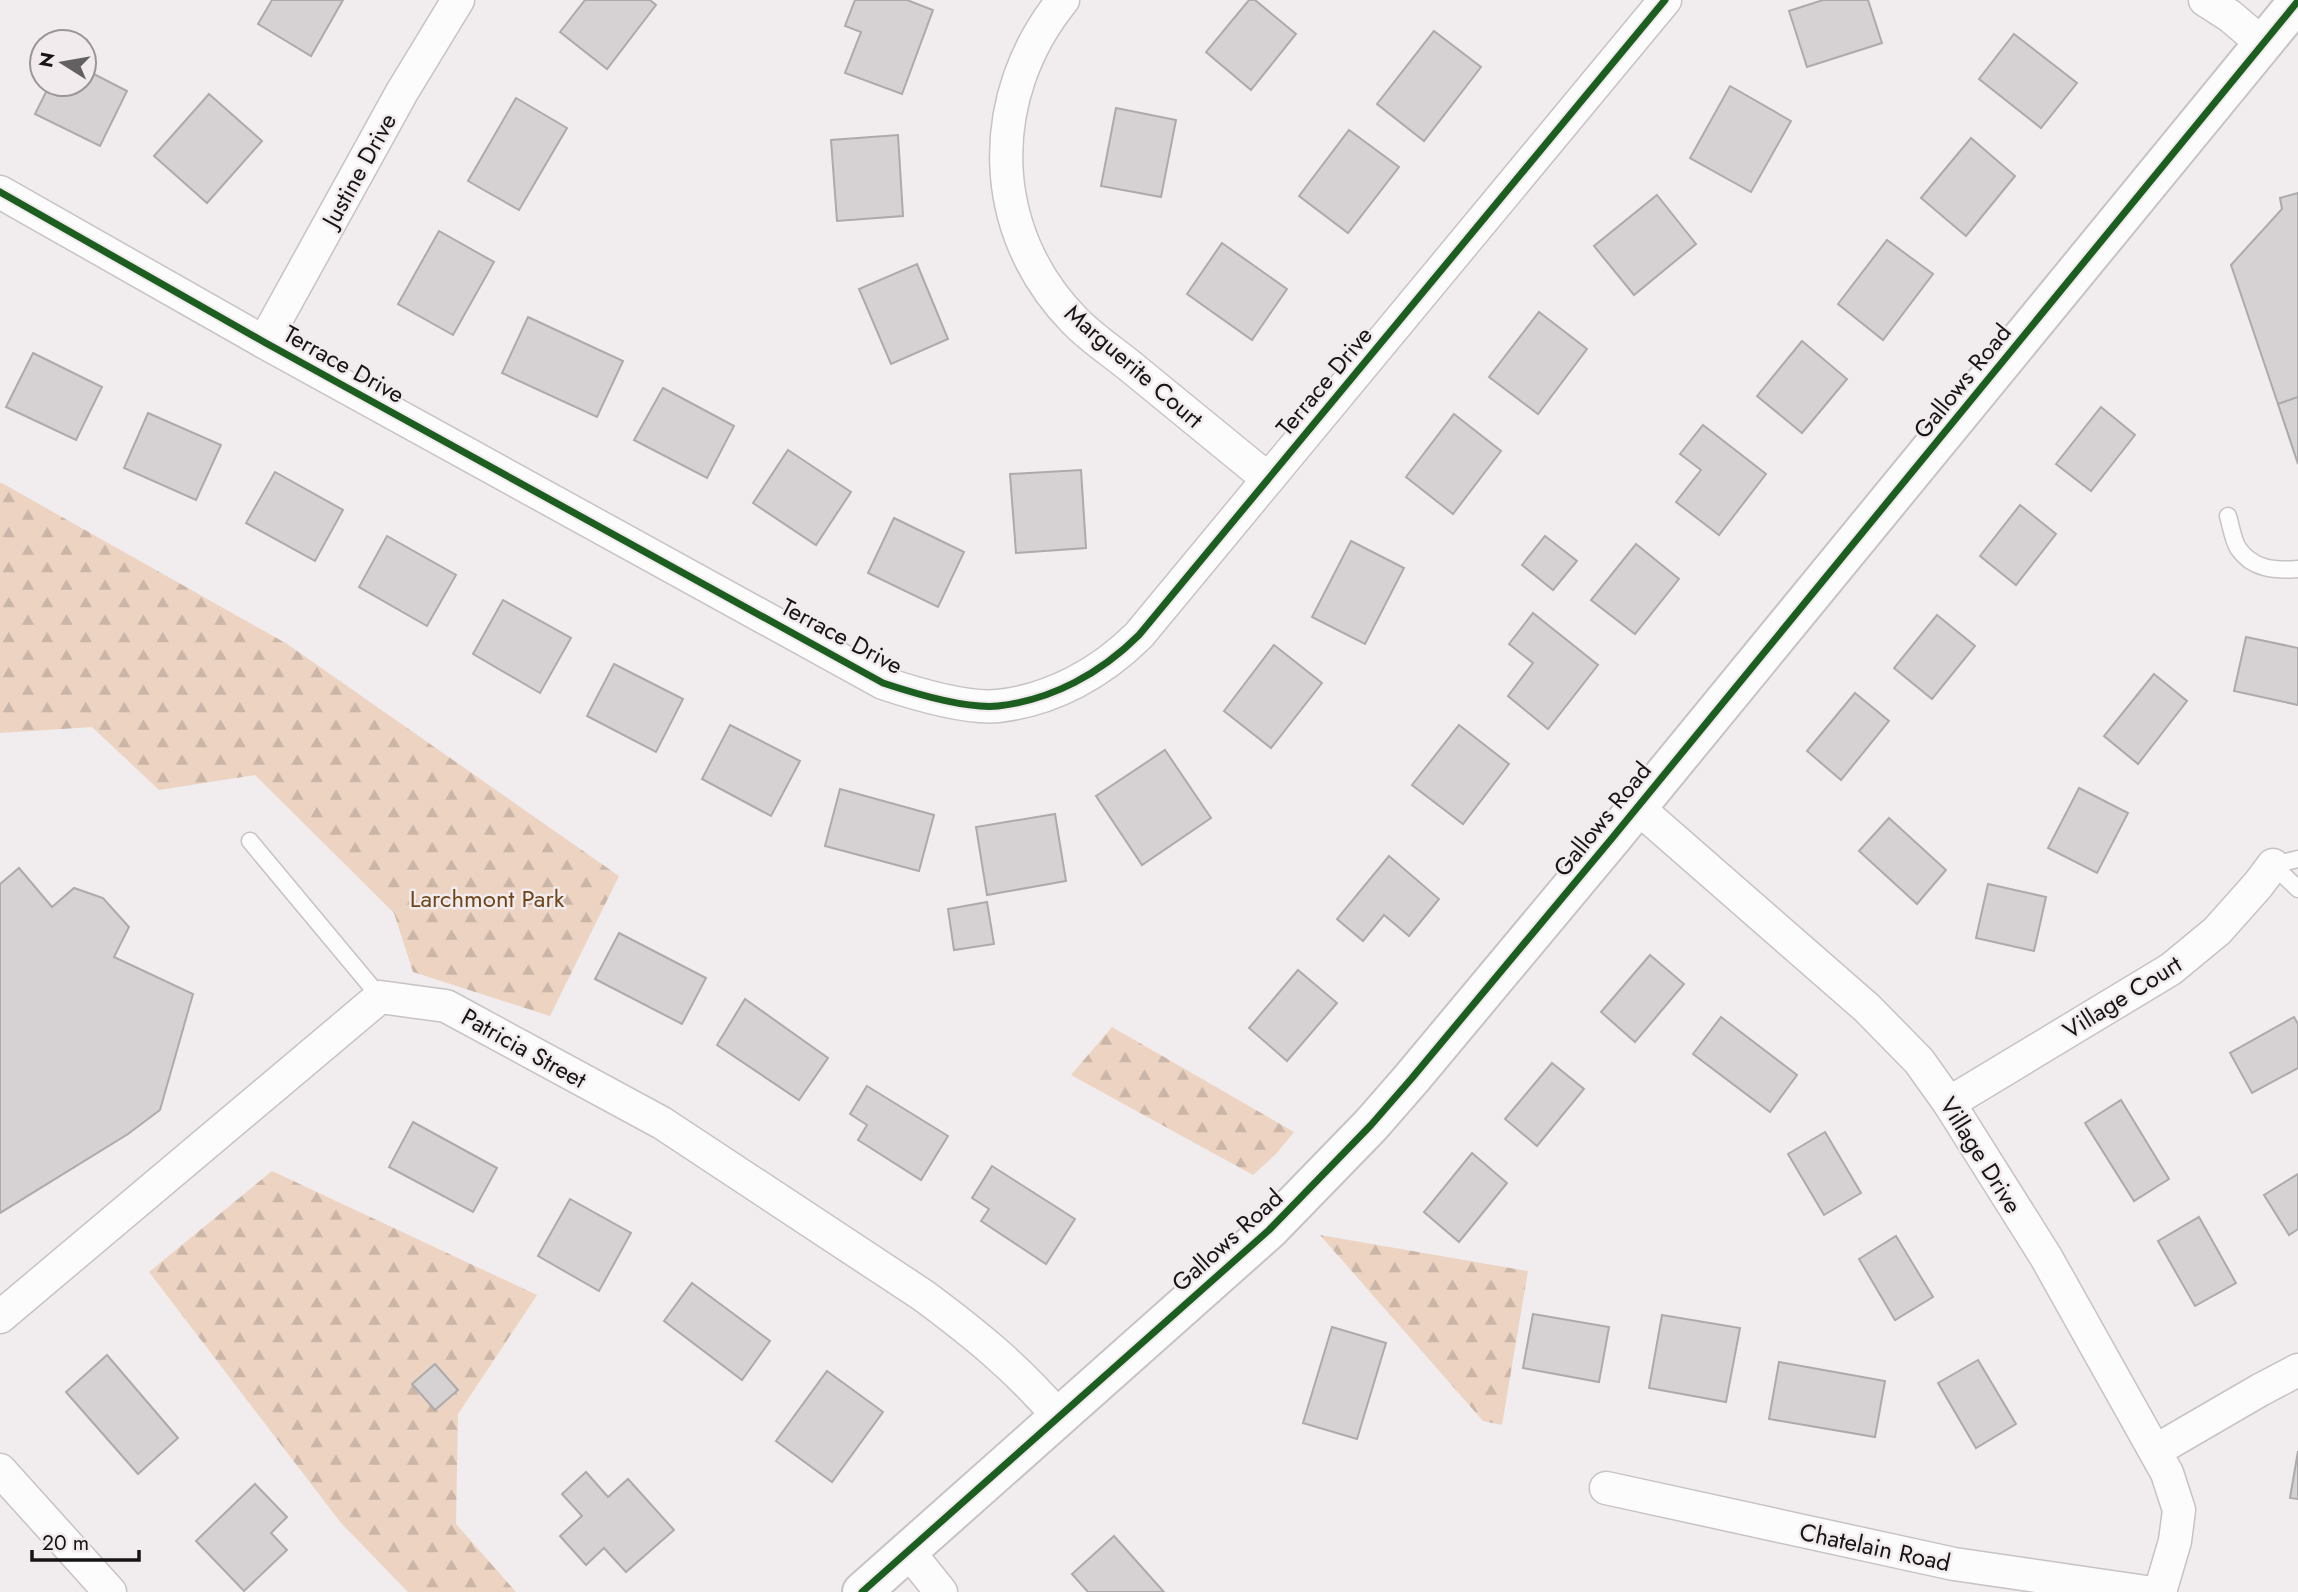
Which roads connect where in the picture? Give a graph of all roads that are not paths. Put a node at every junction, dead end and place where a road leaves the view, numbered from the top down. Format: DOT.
graph roads {
  1 [pos="458,0"];
  2 [pos="1063,0"];
  3 [pos="1665,0"];
  4 [pos="2205,0"];
  5 [pos="2298,1"];
  6 [pos="2263,44"];
  7 [pos="0,192"];
  8 [pos="264,342"];
  9 [pos="1268,479"];
  10 [pos="2228,516"];
  11 [pos="2298,569"];
  12 [pos="1637,807"];
  13 [pos="250,841"];
  14 [pos="2286,862"];
  15 [pos="2298,889"];
  16 [pos="380,997"];
  17 [pos="1949,1103"];
  18 [pos="0,1317"];
  19 [pos="2298,1370"];
  20 [pos="1058,1416"];
  21 [pos="2155,1451"];
  22 [pos="0,1470"];
  23 [pos="1606,1488"];
  24 [pos="908,1551"];
  25 [pos="110,1592"];
  26 [pos="862,1592"];
  27 [pos="941,1592"];
  28 [pos="2146,1592"];
  29 [pos="2160,1592"];
  1 -- 8 [label="street, Justine Drive"];
  2 -- 9 [label="street, Marguerite Court"];
  3 -- 9 [label="street, Terrace Drive"];
  4 -- 6 [label="street"];
  5 -- 6 [label="main road, Gallows Road"];
  6 -- 12 [label="main road, Gallows Road"];
  7 -- 8 [label="street, Terrace Drive"];
  8 -- 9 [label="street, Terrace Drive"];
  10 -- 11 [label="lane"];
  12 -- 17 [label="street, Village Drive"];
  12 -- 20 [label="main road, Gallows Road"];
  13 -- 16 [label="lane"];
  14 -- 15 [label="lane"];
  14 -- 17 [label="street, Village Court"];
  16 -- 18 [label="street"];
  16 -- 20 [label="street, Patricia Street"];
  17 -- 21 [label="street, Village Drive"];
  19 -- 21 [label="street"];
  20 -- 24 [label="main road, Gallows Road"];
  21 -- 29 [label="street, Village Drive"];
  22 -- 25 [label="street"];
  23 -- 28 [label="street, Chatelain Road"];
  24 -- 26 [label="main road, Gallows Road"];
  24 -- 27 [label="street"];
}
